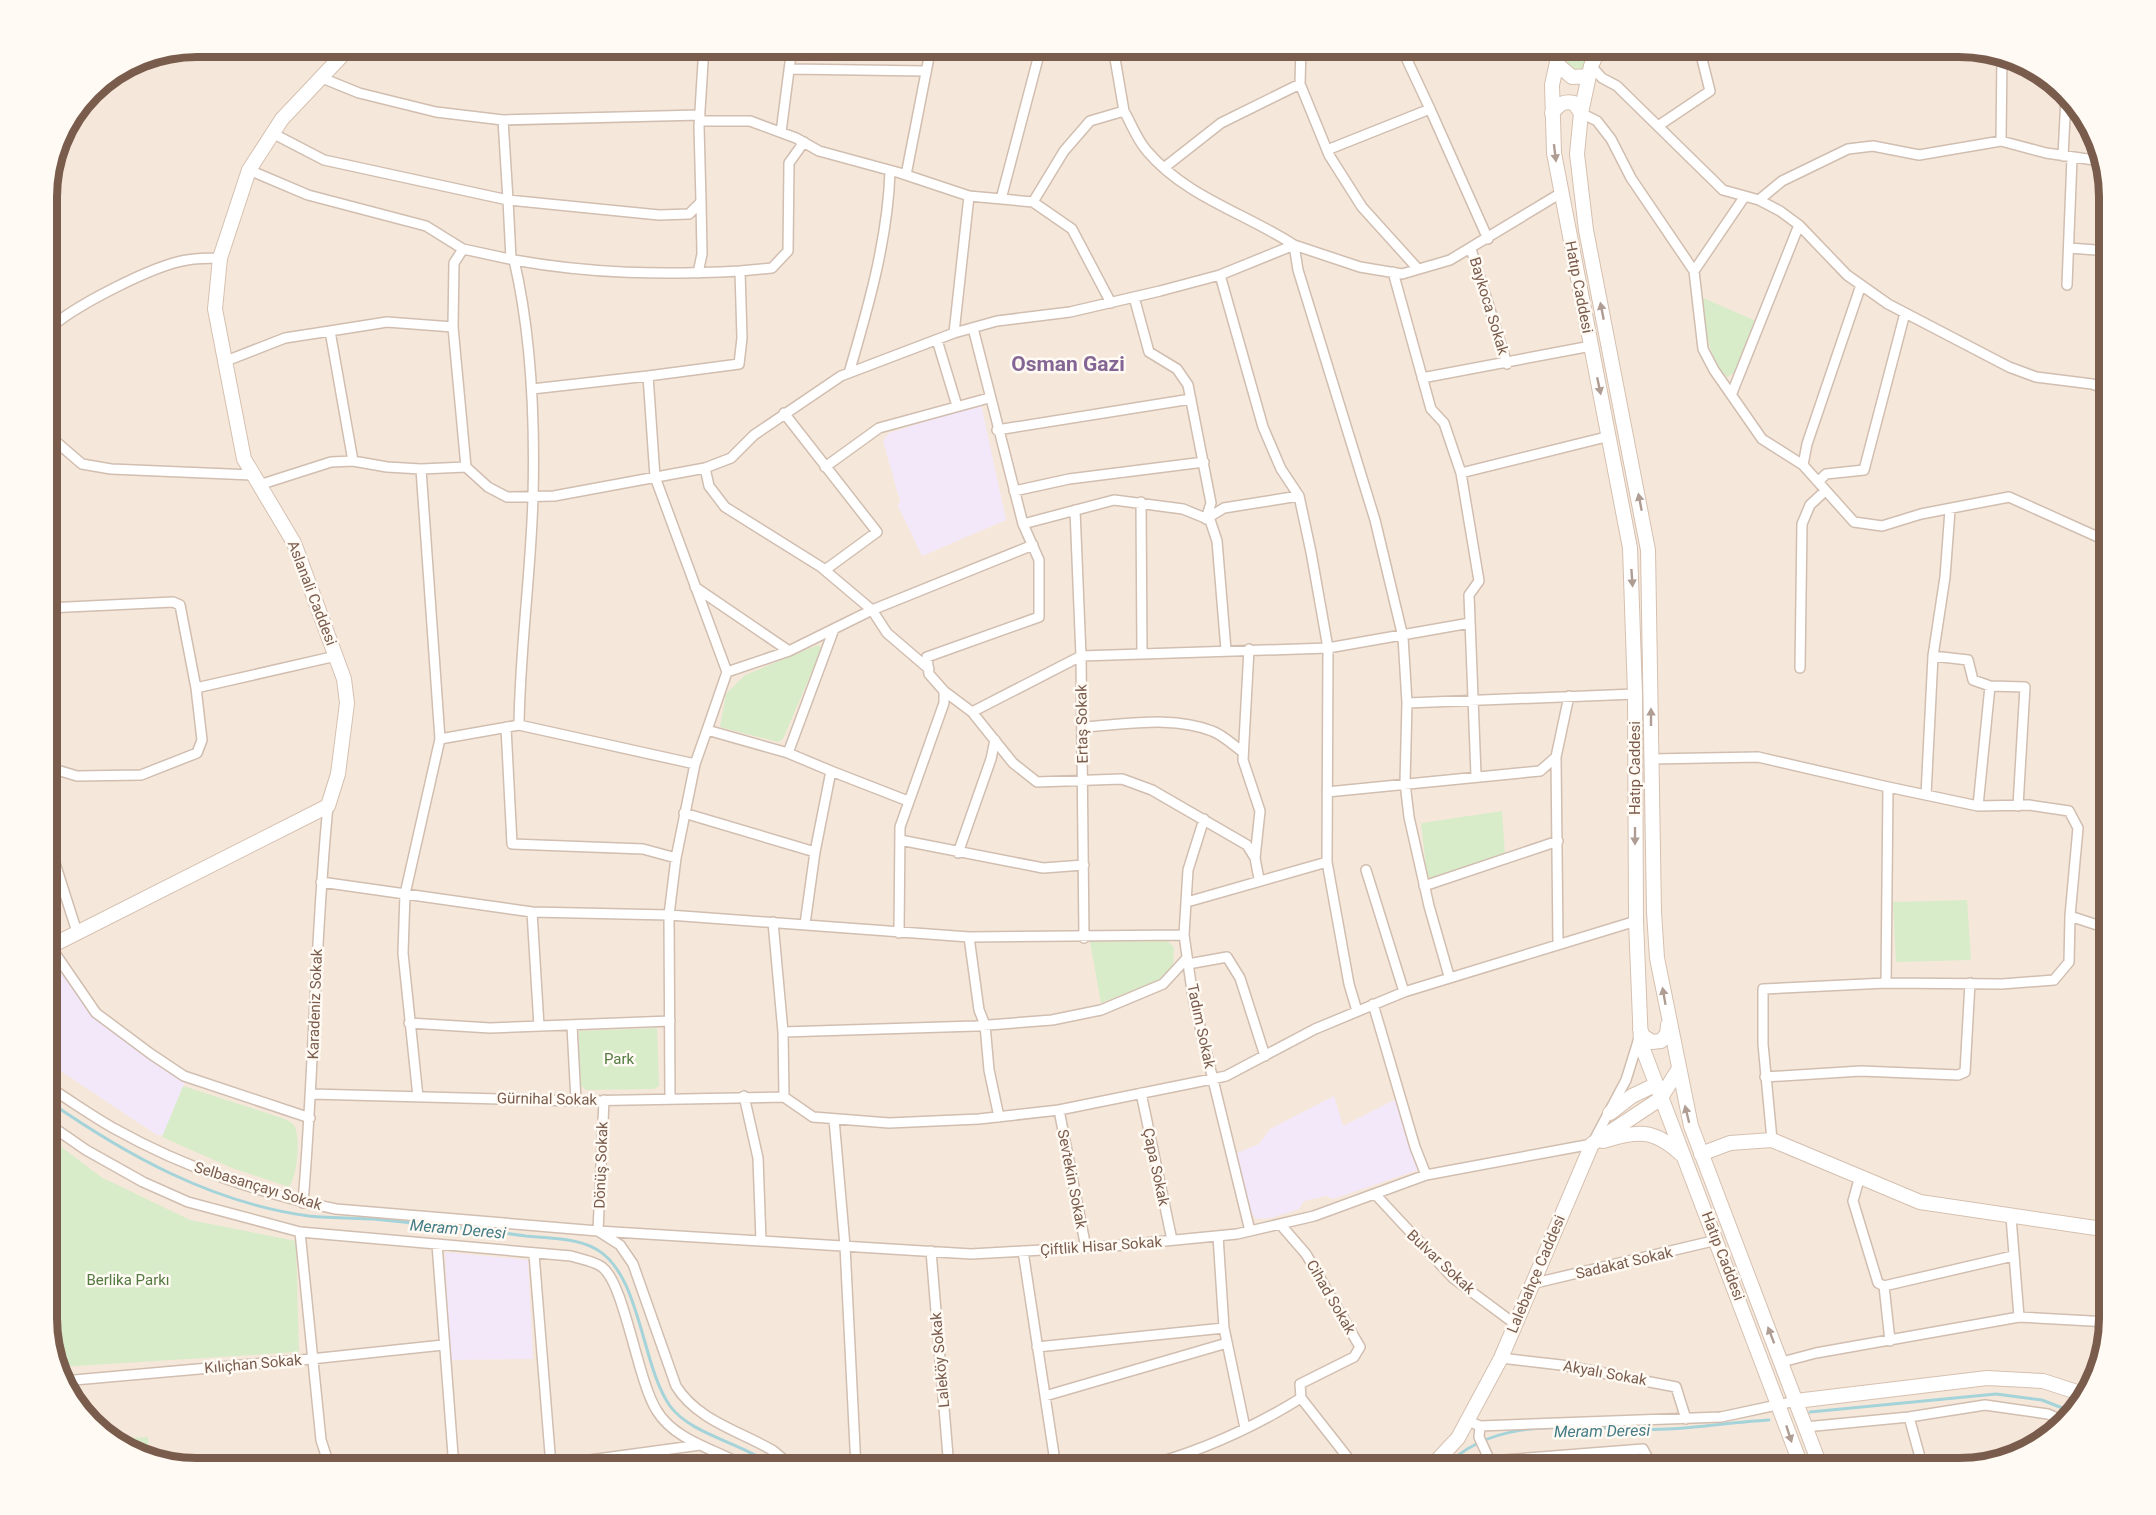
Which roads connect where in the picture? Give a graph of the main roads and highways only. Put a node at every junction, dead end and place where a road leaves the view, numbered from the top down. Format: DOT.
graph roads {
  1 [pos="340,57"];
  2 [pos="1560,57"];
  3 [pos="1589,57"];
  4 [pos="1595,57"];
  5 [pos="1557,64"];
  6 [pos="1591,67"];
  7 [pos="1552,113"];
  8 [pos="1581,113"];
  9 [pos="57,942"];
  10 [pos="1669,1022"];
  11 [pos="1639,1029"];
  12 [pos="1678,1070"];
  13 [pos="1655,1085"];
  14 [pos="1660,1099"];
  15 [pos="1610,1113"];
  16 [pos="1592,1144"];
  17 [pos="1701,1154"];
  18 [pos="1683,1156"];
  19 [pos="2099,1229"];
  20 [pos="2077,1392"];
  21 [pos="1796,1401"];
  22 [pos="1439,1458"];
  23 [pos="1798,1458"];
  24 [pos="1817,1458"];
  1 -- 9 [label="main road, Aslanali Caddesi"];
  2 -- 5 [label="main road, Hatıp Caddesi"];
  3 -- 6 [label="main road"];
  4 -- 6 [label="main road, Hatıp Caddesi"];
  5 -- 6 [label="main road"];
  5 -- 7 [label="main road, Hatıp Caddesi"];
  6 -- 8 [label="main road, Hatıp Caddesi"];
  7 -- 8 [label="main road"];
  7 -- 11 [label="main road, Hatıp Caddesi, one-way"];
  10 -- 8 [label="main road, Hatıp Caddesi, one-way"];
  10 -- 11 [label="main road"];
  10 -- 12 [label="main road, Hatıp Caddesi"];
  11 -- 13 [label="main road, Hatıp Caddesi"];
  12 -- 14 [label="main road"];
  17 -- 12 [label="main road, Hatıp Caddesi, one-way"];
  13 -- 14 [label="main road, Hatıp Caddesi"];
  13 -- 15 [label="main road"];
  14 -- 16 [label="main road"];
  14 -- 18 [label="main road, Hatıp Caddesi"];
  16 -- 18 [label="main road"];
  16 -- 22 [label="main road, Lalebahçe Caddesi"];
  17 -- 19 [label="main road"];
  21 -- 17 [label="main road, Hatıp Caddesi, one-way"];
  18 -- 23 [label="main road, Hatıp Caddesi, one-way"];
  20 -- 21 [label="main road"];
  21 -- 24 [label="main road, Hatıp Caddesi"];
}
